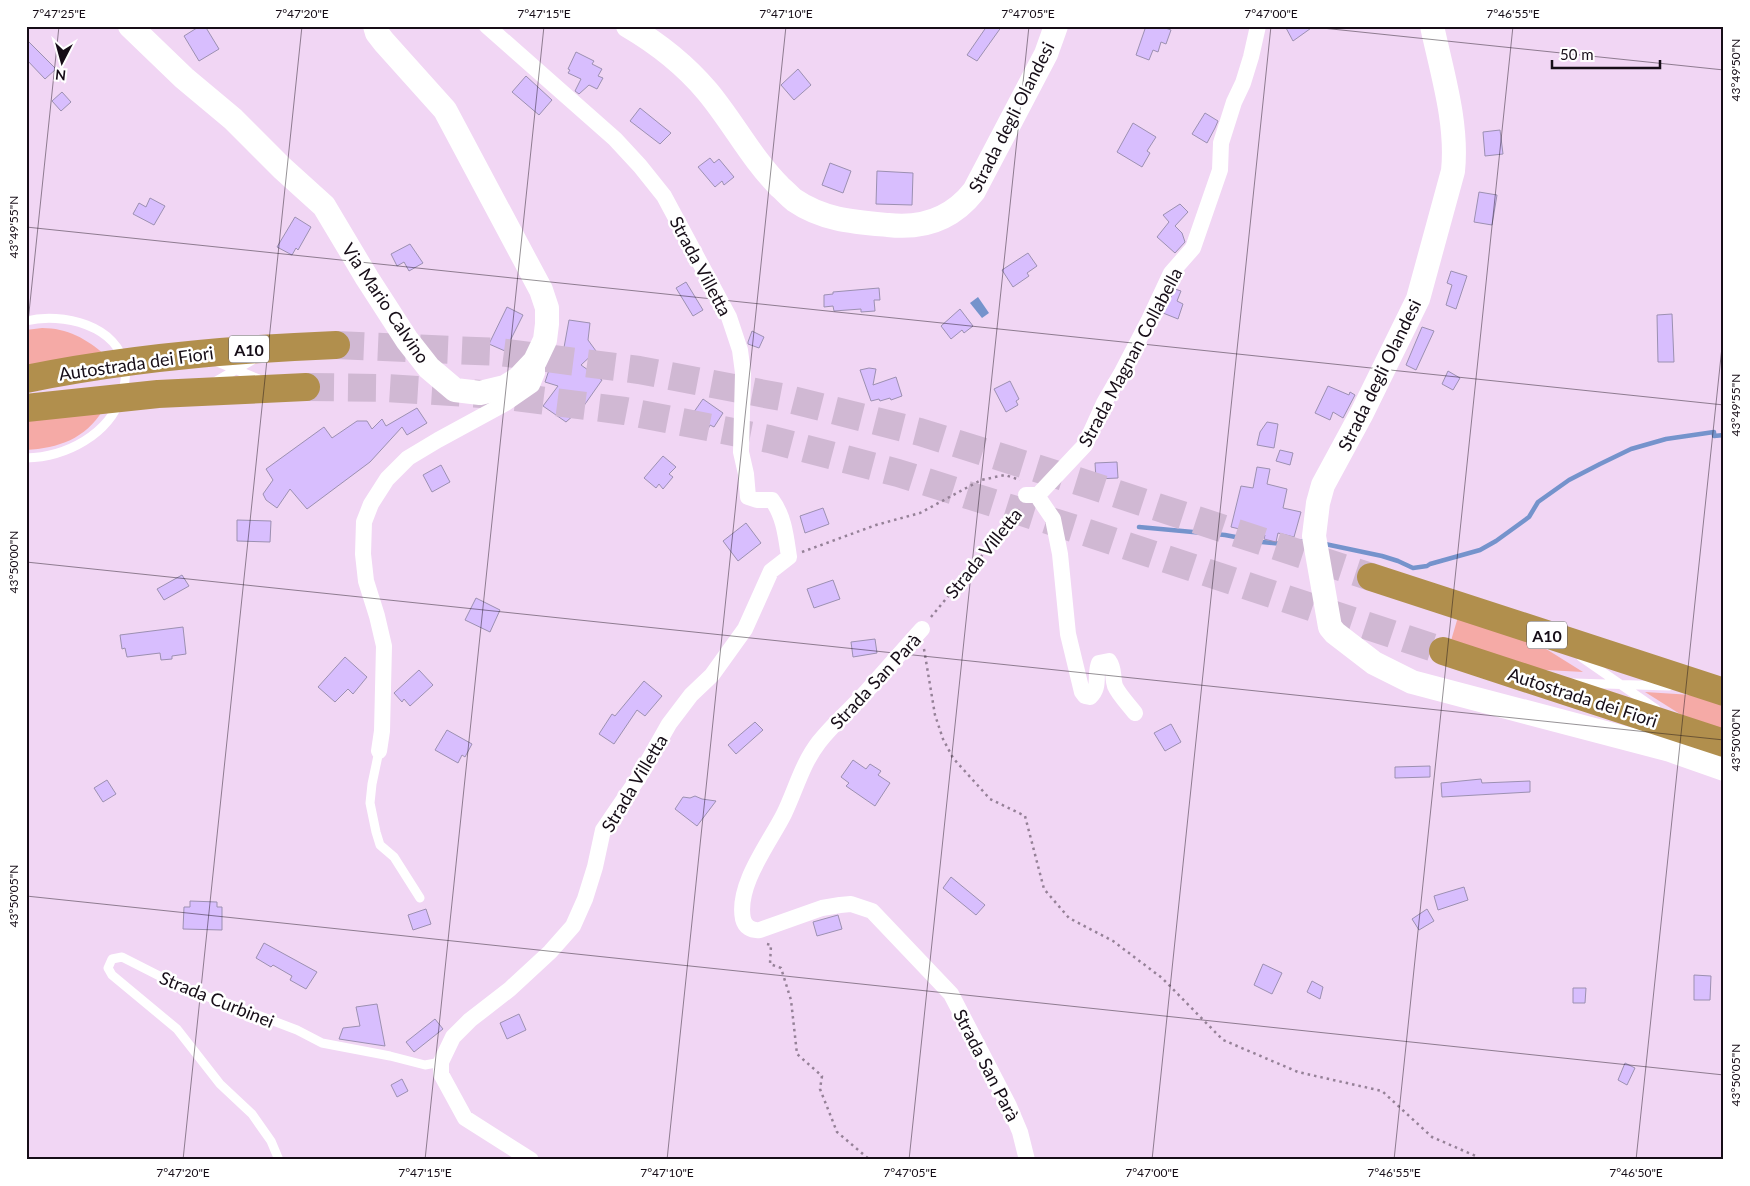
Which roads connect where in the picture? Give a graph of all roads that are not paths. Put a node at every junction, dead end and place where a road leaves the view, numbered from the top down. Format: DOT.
graph roads {
  1 [pos="130,26"];
  2 [pos="375,26"];
  3 [pos="487,26"];
  4 [pos="628,26"];
  5 [pos="1056,26"];
  6 [pos="1258,26"];
  7 [pos="1432,26"];
  8 [pos="26,321"];
  9 [pos="336,345"];
  10 [pos="276,347"];
  11 [pos="197,353"];
  12 [pos="535,361"];
  13 [pos="236,369"];
  14 [pos="26,379"];
  15 [pos="279,388"];
  16 [pos="306,388"];
  17 [pos="200,391"];
  18 [pos="26,408"];
  19 [pos="26,458"];
  20 [pos="1370,577"];
  21 [pos="922,629"];
  22 [pos="1554,638"];
  23 [pos="1443,651"];
  24 [pos="1540,682"];
  25 [pos="1618,683"];
  26 [pos="1718,690"];
  27 [pos="1135,713"];
  28 [pos="1689,732"];
  29 [pos="1724,743"];
  30 [pos="379,751"];
  31 [pos="1724,769"];
  32 [pos="420,898"];
  33 [pos="441,1062"];
  34 [pos="279,1160"];
  35 [pos="531,1160"];
  36 [pos="1027,1160"];
  1 -- 12 [label="street, Via Mario Calvino"];
  2 -- 12 [label="street, Via Mario Calvino"];
  3 -- 33 [label="street, Strada Villetta"];
  4 -- 5 [label="street, Strada degli Olandesi"];
  6 -- 27 [label="street, Strada Magnan Collabella"];
  7 -- 31 [label="street, Strada degli Olandesi"];
  8 -- 19 [label="lane"];
  9 -- 10 [label="highway, Autostrada dei Fiori / A10"];
  10 -- 11 [label="highway, Autostrada dei Fiori / A10"];
  10 -- 13 [label="lane"];
  11 -- 13 [label="lane"];
  11 -- 14 [label="highway, Autostrada dei Fiori / A10"];
  12 -- 30 [label="street"];
  13 -- 15 [label="lane"];
  13 -- 17 [label="lane"];
  15 -- 16 [label="highway, Autostrada dei Fiori / A10"];
  15 -- 17 [label="highway, Autostrada dei Fiori / A10"];
  17 -- 18 [label="highway, Autostrada dei Fiori / A10"];
  20 -- 22 [label="highway, A10"];
  21 -- 36 [label="street, Strada San Parà"];
  22 -- 25 [label="lane"];
  22 -- 26 [label="highway, A10"];
  23 -- 24 [label="highway, Autostrada dei Fiori"];
  24 -- 25 [label="lane"];
  24 -- 28 [label="highway, Autostrada dei Fiori"];
  25 -- 26 [label="lane"];
  25 -- 28 [label="lane"];
  28 -- 29 [label="highway, Autostrada dei Fiori"];
  30 -- 32 [label="lane"];
  33 -- 34 [label="lane, Strada Curbinei"];
  33 -- 35 [label="street"];
}
